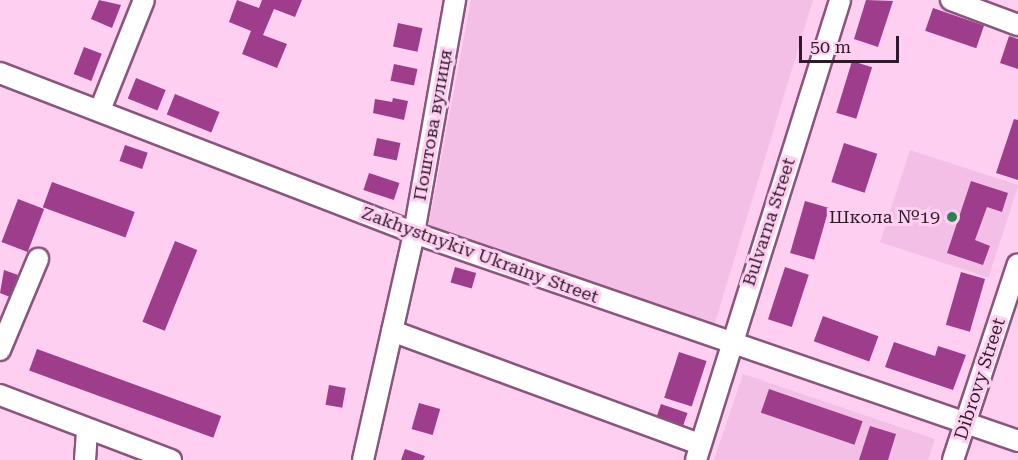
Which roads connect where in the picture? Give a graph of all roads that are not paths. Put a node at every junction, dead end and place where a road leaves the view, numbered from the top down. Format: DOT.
graph roads {
  1 [pos="144,0"];
  2 [pos="455,0"];
  3 [pos="840,0"];
  4 [pos="951,0"];
  5 [pos="1018,25"];
  6 [pos="0,73"];
  7 [pos="100,110"];
  8 [pos="414,233"];
  9 [pos="38,259"];
  10 [pos="1018,264"];
  11 [pos="392,331"];
  12 [pos="730,344"];
  13 [pos="0,350"];
  14 [pos="0,395"];
  15 [pos="965,425"];
  16 [pos="87,429"];
  17 [pos="1018,441"];
  18 [pos="698,452"];
  19 [pos="85,460"];
  20 [pos="171,460"];
  21 [pos="363,460"];
  22 [pos="953,460"];
  1 -- 7 [label="street"];
  2 -- 8 [label="street, Поштова вулиця"];
  3 -- 12 [label="street, Bulvarna Street"];
  4 -- 5 [label="street"];
  6 -- 7 [label="street, Zakhystnykiv Ukrainy Street"];
  7 -- 8 [label="street, Zakhystnykiv Ukrainy Street"];
  8 -- 11 [label="street, Поштова вулиця"];
  8 -- 12 [label="street, Zakhystnykiv Ukrainy Street"];
  9 -- 13 [label="street"];
  10 -- 15 [label="street, Dibrovy Street"];
  11 -- 18 [label="street"];
  11 -- 21 [label="street, Поштова вулиця"];
  12 -- 15 [label="street, Zakhystnykiv Ukrainy Street"];
  12 -- 18 [label="street, Bulvarna Street"];
  14 -- 16 [label="street"];
  15 -- 17 [label="street, Zakhystnykiv Ukrainy Street"];
  15 -- 22 [label="street, Dibrovy Street"];
  16 -- 19 [label="street"];
  16 -- 20 [label="street"];
}
